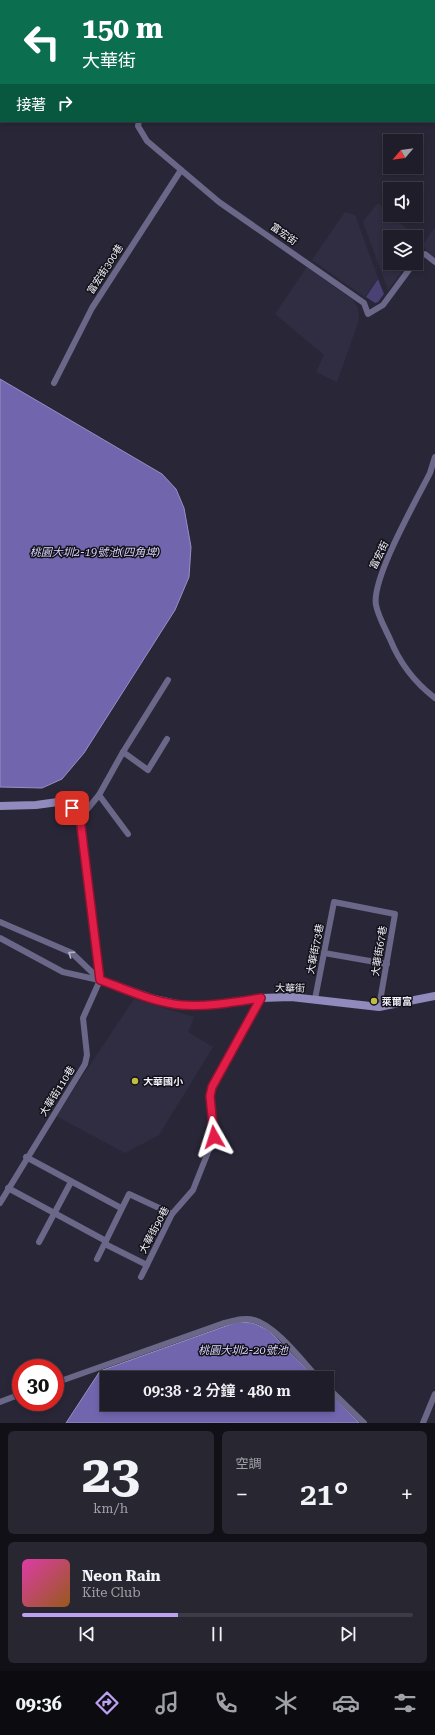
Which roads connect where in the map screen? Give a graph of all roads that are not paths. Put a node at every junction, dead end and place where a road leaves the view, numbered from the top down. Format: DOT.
graph roads {
  1 [pos="139,122"];
  2 [pos="181,170"];
  3 [pos="423,255"];
  4 [pos="435,262"];
  5 [pos="409,270"];
  6 [pos="54,384"];
  7 [pos="435,457"];
  8 [pos="168,680"];
  9 [pos="435,698"];
  10 [pos="167,740"];
  11 [pos="123,752"];
  12 [pos="99,795"];
  13 [pos="0,806"];
  14 [pos="80,818"];
  15 [pos="128,834"];
  16 [pos="334,902"];
  17 [pos="0,922"];
  18 [pos="0,938"];
  19 [pos="324,953"];
  20 [pos="387,964"];
  21 [pos="100,980"];
  22 [pos="435,996"];
  23 [pos="261,998"];
  24 [pos="315,999"];
  25 [pos="379,1007"];
  26 [pos="26,1158"];
  27 [pos="71,1182"];
  28 [pos="8,1188"];
  29 [pos="0,1203"];
  30 [pos="121,1208"];
  31 [pos="54,1212"];
  32 [pos="172,1214"];
  33 [pos="39,1242"];
  34 [pos="106,1243"];
  35 [pos="97,1259"];
  36 [pos="147,1265"];
  37 [pos="141,1277"];
  38 [pos="311,1371"];
  39 [pos="64,1380"];
  40 [pos="334,1394"];
  41 [pos="435,1394"];
  42 [pos="12,1397"];
  43 [pos="0,1402"];
  44 [pos="364,1423"];
  45 [pos="423,1423"];
  1 -- 2 [label="street, 富宏街"];
  2 -- 5 [label="street, 富宏街"];
  2 -- 6 [label="street, 富宏街300巷"];
  3 -- 4 [label="street"];
  7 -- 9 [label="street, 富宏街"];
  8 -- 11 [label="street"];
  10 -- 11 [label="street"];
  11 -- 12 [label="street"];
  12 -- 14 [label="street"];
  12 -- 15 [label="street"];
  13 -- 14 [label="street"];
  14 -- 21 [label="street"];
  16 -- 19 [label="street, 大華街73巷"];
  16 -- 20 [label="street, 大華街67巷"];
  21 -- 17 [label="street, 大華街, one-way"];
  18 -- 21 [label="street, 大華街"];
  19 -- 20 [label="street"];
  19 -- 24 [label="street, 大華街73巷"];
  20 -- 25 [label="street, 大華街67巷"];
  21 -- 23 [label="street, 大華街"];
  21 -- 26 [label="street, 大華街110巷"];
  22 -- 25 [label="street, 大華街"];
  23 -- 24 [label="street, 大華街"];
  23 -- 32 [label="street, 大華街90巷"];
  24 -- 25 [label="street, 大華街"];
  26 -- 27 [label="street"];
  26 -- 28 [label="street, 大華街110巷"];
  27 -- 30 [label="street"];
  27 -- 31 [label="street"];
  28 -- 29 [label="street, 大華街110巷"];
  28 -- 31 [label="street"];
  30 -- 32 [label="street"];
  30 -- 34 [label="street"];
  31 -- 33 [label="street"];
  31 -- 34 [label="street"];
  32 -- 36 [label="street, 大華街90巷"];
  34 -- 35 [label="street"];
  34 -- 36 [label="street"];
  36 -- 37 [label="street, 大華街90巷"];
  38 -- 39 [label="street"];
  40 -- 44 [label="street"];
  41 -- 45 [label="street"];
  42 -- 43 [label="street"];
}
